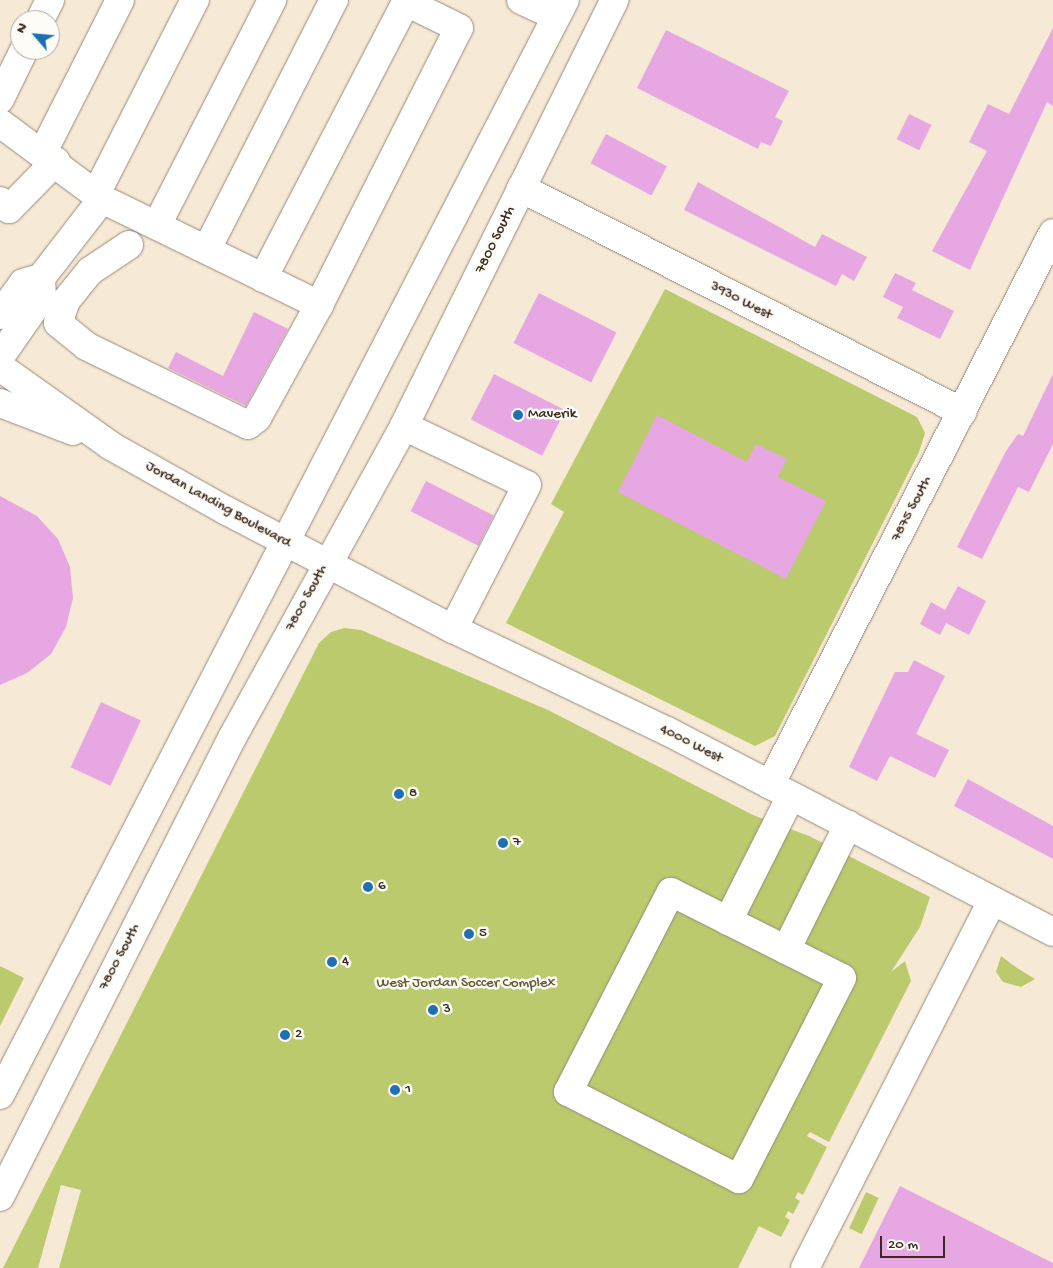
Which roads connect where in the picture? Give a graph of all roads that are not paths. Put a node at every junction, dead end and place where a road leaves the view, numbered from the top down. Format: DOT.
graph roads {
  1 [pos="120,0"];
  2 [pos="195,0"];
  3 [pos="272,0"];
  4 [pos="334,0"];
  5 [pos="520,0"];
  6 [pos="615,0"];
  7 [pos="407,1"];
  8 [pos="560,8"];
  9 [pos="19,60"];
  10 [pos="0,99"];
  11 [pos="0,122"];
  12 [pos="50,156"];
  13 [pos="521,188"];
  14 [pos="99,196"];
  15 [pos="0,201"];
  16 [pos="157,225"];
  17 [pos="1053,233"];
  18 [pos="129,245"];
  19 [pos="207,250"];
  20 [pos="40,278"];
  21 [pos="263,278"];
  22 [pos="319,305"];
  23 [pos="0,315"];
  24 [pos="0,357"];
  25 [pos="0,367"];
  26 [pos="0,403"];
  27 [pos="962,412"];
  28 [pos="404,426"];
  29 [pos="111,446"];
  30 [pos="285,542"];
  31 [pos="325,563"];
  32 [pos="453,629"];
  33 [pos="781,790"];
  34 [pos="848,825"];
  35 [pos="992,901"];
  36 [pos="728,920"];
  37 [pos="1053,932"];
  38 [pos="786,950"];
  39 [pos="0,1095"];
  40 [pos="0,1197"];
  41 [pos="805,1268"];
  1 -- 12 [label="main road"];
  2 -- 14 [label="main road"];
  3 -- 16 [label="main road"];
  4 -- 19 [label="main road"];
  5 -- 8 [label="main road"];
  6 -- 13 [label="main road, 7800 South"];
  7 -- 21 [label="main road"];
  7 -- 22 [label="main road"];
  8 -- 30 [label="main road"];
  9 -- 10 [label="main road"];
  11 -- 12 [label="main road"];
  12 -- 14 [label="main road"];
  12 -- 15 [label="main road"];
  13 -- 27 [label="main road, 3930 West"];
  13 -- 28 [label="main road, 7800 South"];
  14 -- 16 [label="main road"];
  14 -- 20 [label="main road"];
  16 -- 19 [label="main road"];
  17 -- 27 [label="main road, 7875 South"];
  18 -- 22 [label="main road"];
  19 -- 21 [label="main road"];
  20 -- 23 [label="main road"];
  20 -- 24 [label="main road"];
  21 -- 22 [label="main road"];
  25 -- 29 [label="main road, Jordan Landing Boulevard"];
  26 -- 29 [label="main road, Jordan Landing Boulevard"];
  27 -- 33 [label="main road, 7875 South"];
  28 -- 31 [label="main road, 7800 South"];
  28 -- 32 [label="main road"];
  29 -- 30 [label="main road, Jordan Landing Boulevard"];
  30 -- 31 [label="main road, Jordan Landing Boulevard"];
  30 -- 39 [label="main road"];
  31 -- 32 [label="main road, 4000 West"];
  31 -- 40 [label="main road, 7800 South"];
  32 -- 33 [label="main road, 4000 West"];
  33 -- 34 [label="main road, 4000 West"];
  33 -- 36 [label="main road, 7875 South"];
  34 -- 35 [label="main road, 4000 West"];
  34 -- 38 [label="main road"];
  35 -- 37 [label="main road, 4000 West"];
  35 -- 41 [label="main road"];
  36 -- 38 [label="main road"];
  36 -- 38 [label="main road"];
}
